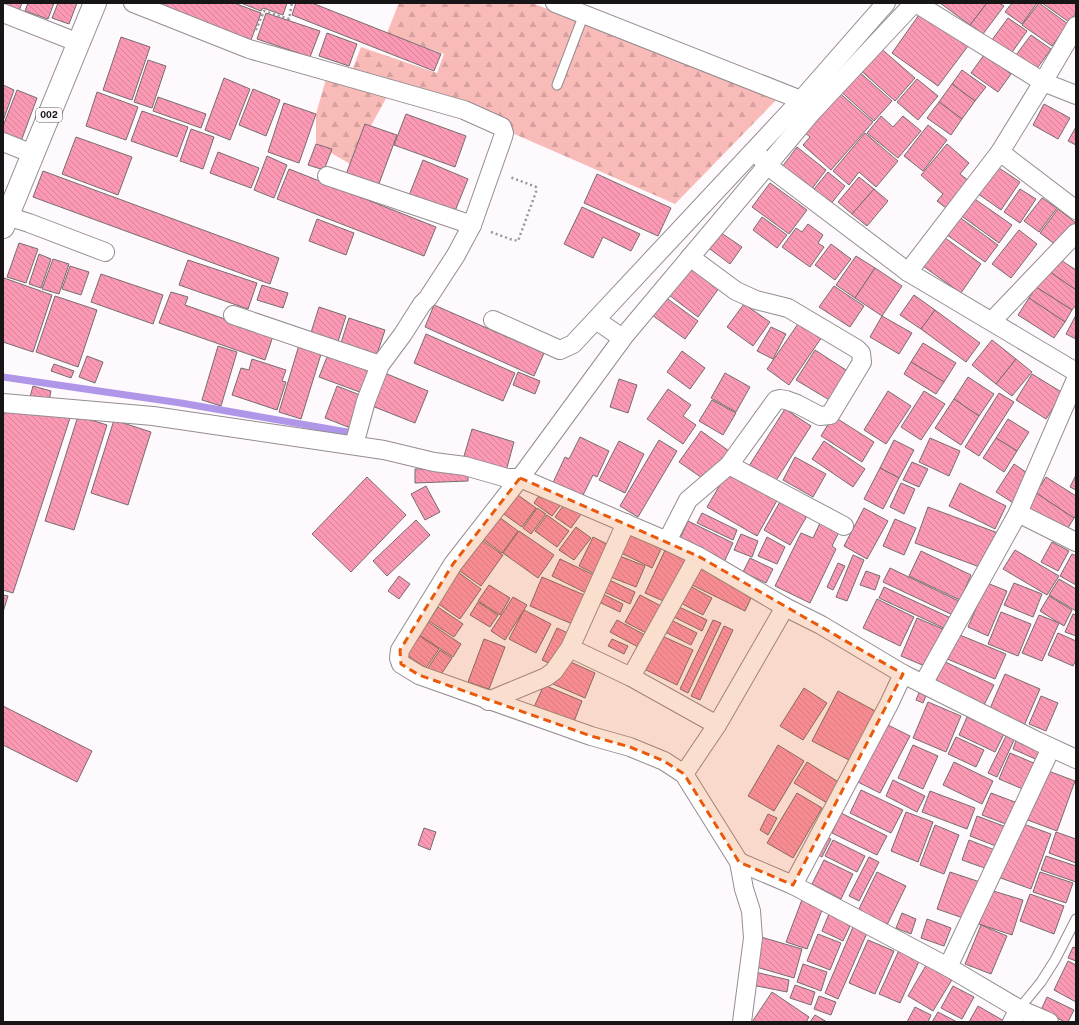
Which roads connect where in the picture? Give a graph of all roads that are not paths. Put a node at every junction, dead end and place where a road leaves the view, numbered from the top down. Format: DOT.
graph roads {
  1 [pos="95,3"];
  2 [pos="133,3"];
  3 [pos="555,3"];
  4 [pos="886,3"];
  5 [pos="915,3"];
  6 [pos="3,13"];
  7 [pos="584,14"];
  8 [pos="1076,26"];
  9 [pos="79,43"];
  10 [pos="1043,82"];
  11 [pos="557,85"];
  12 [pos="1076,95"];
  13 [pos="806,106"];
  14 [pos="3,142"];
  15 [pos="1000,152"];
  16 [pos="33,154"];
  17 [pos="761,158"];
  18 [pos="327,176"];
  19 [pos="1076,210"];
  20 [pos="5,222"];
  21 [pos="472,225"];
  22 [pos="1076,233"];
  23 [pos="688,245"];
  24 [pos="105,252"];
  25 [pos="647,269"];
  26 [pos="908,272"];
  27 [pos="664,285"];
  28 [pos="232,315"];
  29 [pos="493,320"];
  30 [pos="992,321"];
  31 [pos="609,330"];
  32 [pos="380,365"];
  33 [pos="1076,372"];
  34 [pos="1076,379"];
  35 [pos="3,403"];
  36 [pos="354,445"];
  37 [pos="729,465"];
  38 [pos="520,478"];
  39 [pos="1018,513"];
  40 [pos="626,523"];
  41 [pos="844,526"];
  42 [pos="667,541"];
  43 [pos="1076,542"];
  44 [pos="698,556"];
  45 [pos="786,607"];
  46 [pos="570,648"];
  47 [pos="903,674"];
  48 [pos="631,677"];
  49 [pos="923,684"];
  50 [pos="488,701"];
  51 [pos="716,725"];
  52 [pos="1051,748"];
  53 [pos="1076,759"];
  54 [pos="684,774"];
  55 [pos="739,862"];
  56 [pos="793,885"];
  57 [pos="1076,919"];
  58 [pos="948,967"];
  59 [pos="1015,1016"];
  60 [pos="742,1022"];
  61 [pos="1049,1022"];
  1 -- 9 [label="main road, 002"];
  2 -- 21 [label="street"];
  3 -- 7 [label="street"];
  4 -- 13 [label="street"];
  5 -- 10 [label="street"];
  5 -- 13 [label="street"];
  6 -- 9 [label="street"];
  7 -- 11 [label="lane"];
  7 -- 13 [label="street"];
  8 -- 10 [label="street"];
  9 -- 16 [label="main road, 002"];
  10 -- 12 [label="street"];
  10 -- 15 [label="street"];
  13 -- 17 [label="street"];
  14 -- 16 [label="street"];
  15 -- 19 [label="street"];
  15 -- 26 [label="street"];
  16 -- 20 [label="main road, 002"];
  17 -- 23 [label="street"];
  17 -- 23 [label="street"];
  17 -- 26 [label="street"];
  18 -- 21 [label="street"];
  20 -- 24 [label="street"];
  21 -- 32 [label="street"];
  22 -- 30 [label="street"];
  23 -- 25 [label="street"];
  23 -- 27 [label="street"];
  23 -- 37 [label="street"];
  25 -- 27 [label="street"];
  25 -- 31 [label="street"];
  26 -- 30 [label="street"];
  27 -- 31 [label="street"];
  28 -- 32 [label="street"];
  29 -- 31 [label="street"];
  30 -- 33 [label="street"];
  31 -- 38 [label="street"];
  32 -- 36 [label="street"];
  34 -- 39 [label="street"];
  35 -- 36 [label="street"];
  36 -- 38 [label="street"];
  37 -- 41 [label="street"];
  37 -- 42 [label="street"];
  38 -- 40 [label="street"];
  38 -- 50 [label="street"];
  39 -- 43 [label="street"];
  39 -- 49 [label="street"];
  40 -- 42 [label="street"];
  40 -- 46 [label="street"];
  42 -- 44 [label="street"];
  44 -- 45 [label="street"];
  44 -- 48 [label="street"];
  45 -- 47 [label="street"];
  45 -- 51 [label="street"];
  46 -- 48 [label="street"];
  46 -- 50 [label="street"];
  47 -- 49 [label="street"];
  47 -- 56 [label="street"];
  48 -- 51 [label="street"];
  49 -- 52 [label="street"];
  50 -- 54 [label="street"];
  51 -- 54 [label="street"];
  52 -- 53 [label="street"];
  52 -- 58 [label="street"];
  54 -- 55 [label="street"];
  55 -- 56 [label="street"];
  55 -- 60 [label="street"];
  56 -- 58 [label="street"];
  57 -- 59 [label="lane"];
  58 -- 59 [label="street"];
  59 -- 61 [label="street"];
}
